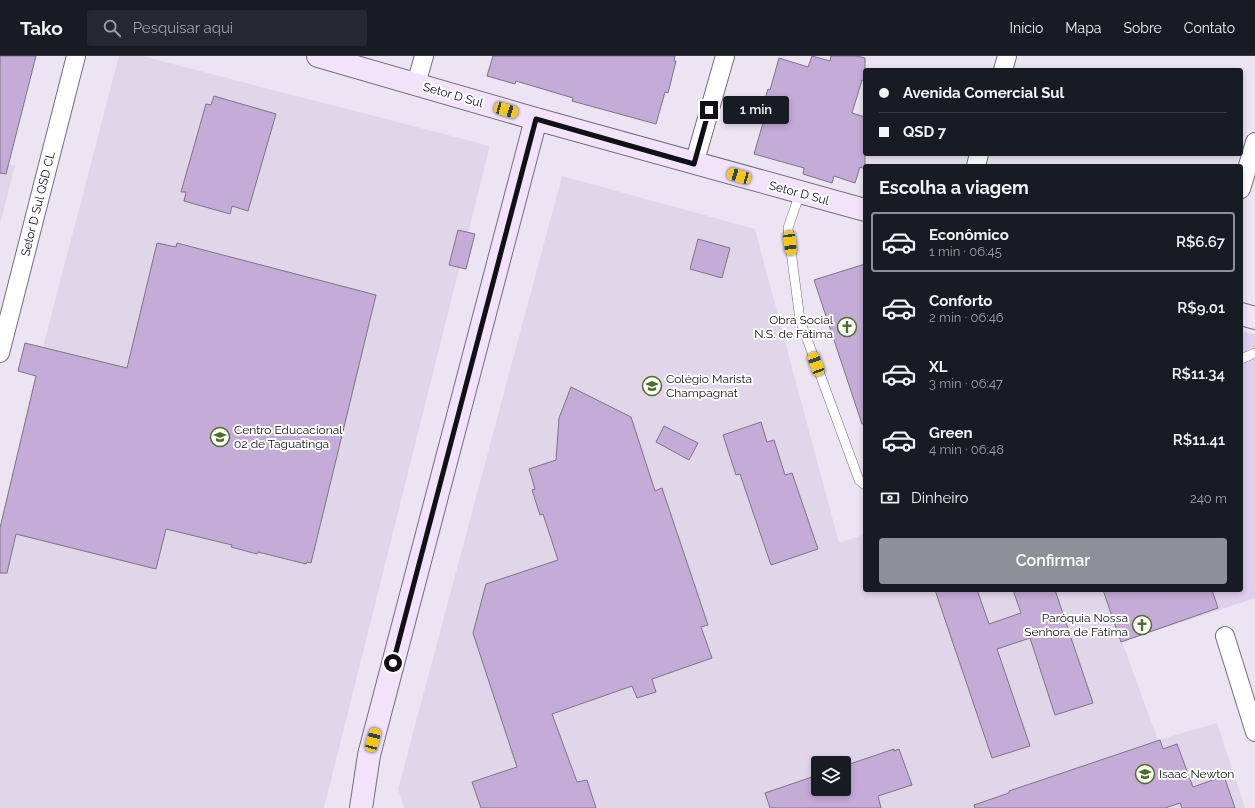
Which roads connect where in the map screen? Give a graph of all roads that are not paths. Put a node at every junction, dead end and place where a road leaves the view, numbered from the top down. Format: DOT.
graph roads {
  1 [pos="76,56"];
  2 [pos="318,56"];
  3 [pos="424,56"];
  4 [pos="725,56"];
  5 [pos="1007,56"];
  6 [pos="1004,68"];
  7 [pos="416,84"];
  8 [pos="536,119"];
  9 [pos="1255,142"];
  10 [pos="694,164"];
  11 [pos="1243,182"];
  12 [pos="800,193"];
  13 [pos="863,209"];
  14 [pos="1243,315"];
  15 [pos="1255,318"];
  16 [pos="0,353"];
  17 [pos="1255,353"];
  18 [pos="1243,358"];
  19 [pos="863,483"];
  20 [pos="1225,636"];
  21 [pos="1255,732"];
  22 [pos="361,808"];
  1 -- 16 [label="street, Setor D Sul QSD CL"];
  2 -- 7 [label="main road, Setor D Sul"];
  3 -- 7 [label="street"];
  4 -- 10 [label="street"];
  5 -- 6 [label="street"];
  7 -- 8 [label="main road, Setor D Sul"];
  8 -- 10 [label="main road, Setor D Sul"];
  8 -- 22 [label="main road"];
  9 -- 11 [label="street"];
  10 -- 12 [label="main road, Setor D Sul"];
  12 -- 13 [label="main road, Setor D Sul"];
  12 -- 19 [label="lane"];
  14 -- 15 [label="main road"];
  17 -- 18 [label="lane"];
  20 -- 21 [label="street"];
}
